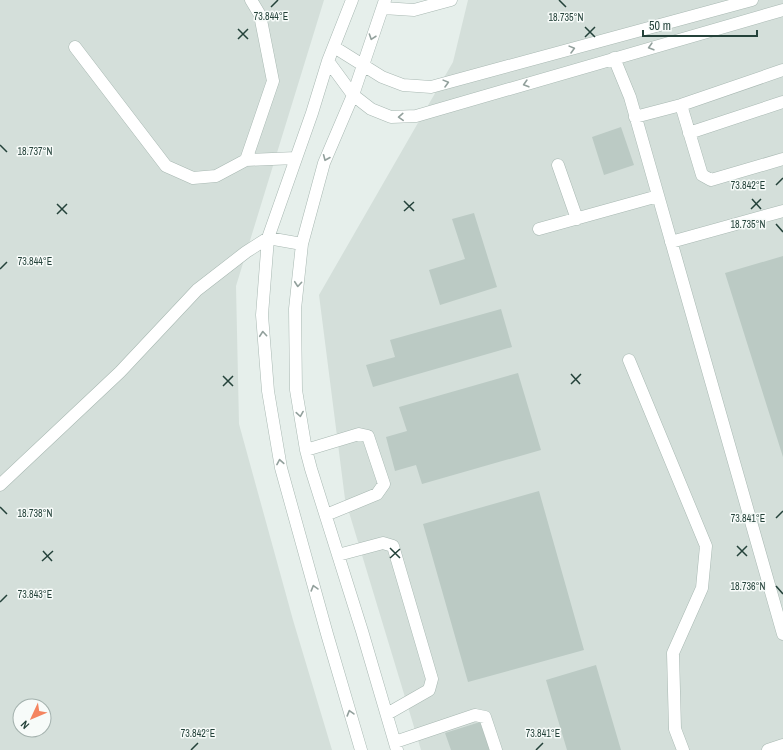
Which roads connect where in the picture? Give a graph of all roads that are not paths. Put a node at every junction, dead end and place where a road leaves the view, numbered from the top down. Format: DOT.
graph roads {
  1 [pos="251,0"];
  2 [pos="352,0"];
  3 [pos="451,0"];
  4 [pos="752,0"];
  5 [pos="384,4"];
  6 [pos="783,10"];
  7 [pos="76,47"];
  8 [pos="334,47"];
  9 [pos="614,58"];
  10 [pos="328,62"];
  11 [pos="363,64"];
  12 [pos="783,70"];
  13 [pos="353,95"];
  14 [pos="783,102"];
  15 [pos="681,104"];
  16 [pos="635,117"];
  17 [pos="689,133"];
  18 [pos="296,158"];
  19 [pos="783,159"];
  20 [pos="246,160"];
  21 [pos="558,165"];
  22 [pos="658,196"];
  23 [pos="783,211"];
  24 [pos="577,219"];
  25 [pos="539,229"];
  26 [pos="268,238"];
  27 [pos="671,242"];
  28 [pos="302,244"];
  29 [pos="630,360"];
  30 [pos="306,450"];
  31 [pos="0,485"];
  32 [pos="326,515"];
  33 [pos="338,555"];
  34 [pos="783,634"];
  35 [pos="387,714"];
  36 [pos="783,745"];
  37 [pos="396,746"];
  38 [pos="361,750"];
  39 [pos="496,750"];
  40 [pos="683,750"];
  41 [pos="768,750"];
  1 -- 20 [label="street"];
  2 -- 8 [label="street"];
  3 -- 5 [label="street"];
  11 -- 4 [label="street, one-way"];
  5 -- 11 [label="street, one-way"];
  6 -- 9 [label="street, one-way"];
  7 -- 20 [label="street"];
  8 -- 10 [label="street"];
  8 -- 11 [label="street"];
  9 -- 13 [label="street, one-way"];
  9 -- 16 [label="street"];
  10 -- 13 [label="street"];
  10 -- 18 [label="street"];
  11 -- 13 [label="street"];
  12 -- 15 [label="street"];
  13 -- 28 [label="street, one-way"];
  14 -- 17 [label="street"];
  15 -- 16 [label="street"];
  15 -- 17 [label="street"];
  16 -- 22 [label="street"];
  17 -- 19 [label="street"];
  18 -- 20 [label="street"];
  18 -- 26 [label="street"];
  21 -- 24 [label="street"];
  22 -- 24 [label="street"];
  22 -- 27 [label="street"];
  23 -- 27 [label="street"];
  24 -- 25 [label="street"];
  26 -- 28 [label="street"];
  26 -- 31 [label="street"];
  38 -- 26 [label="street, one-way"];
  27 -- 34 [label="street"];
  28 -- 30 [label="street, one-way"];
  29 -- 40 [label="street"];
  30 -- 32 [label="street"];
  30 -- 32 [label="street"];
  32 -- 33 [label="street"];
  33 -- 35 [label="street"];
  33 -- 35 [label="street"];
  35 -- 37 [label="street"];
  36 -- 41 [label="street"];
  37 -- 39 [label="street"];
}
